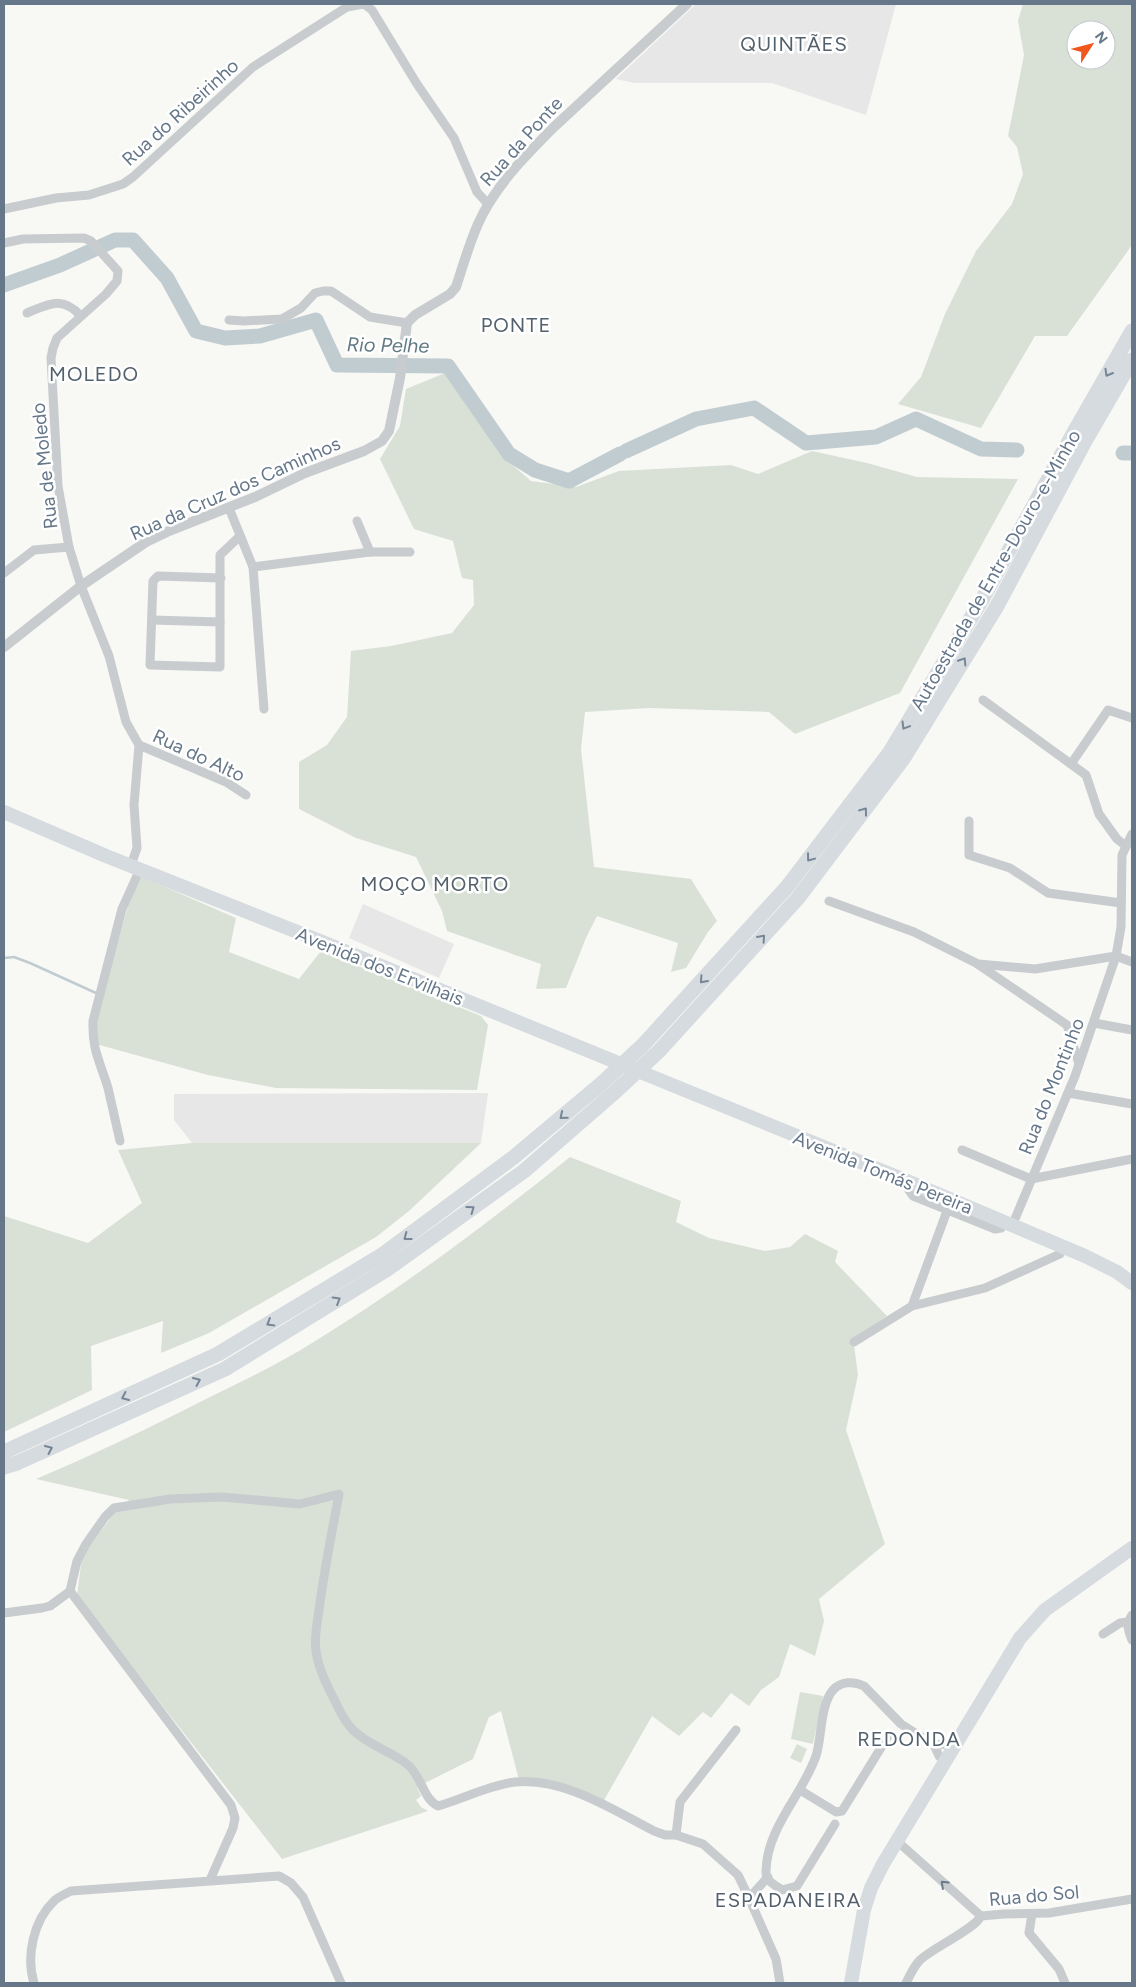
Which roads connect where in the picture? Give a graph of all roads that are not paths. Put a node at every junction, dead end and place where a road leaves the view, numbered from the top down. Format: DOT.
graph roads {
  1 [pos="364,4"];
  2 [pos="687,4"];
  3 [pos="488,204"];
  4 [pos="4,209"];
  5 [pos="4,243"];
  6 [pos="27,313"];
  7 [pos="81,316"];
  8 [pos="229,320"];
  9 [pos="407,324"];
  10 [pos="1132,331"];
  11 [pos="1132,360"];
  12 [pos="229,508"];
  13 [pos="357,521"];
  14 [pos="240,536"];
  15 [pos="69,546"];
  16 [pos="370,552"];
  17 [pos="410,552"];
  18 [pos="253,567"];
  19 [pos="4,573"];
  20 [pos="221,578"];
  21 [pos="81,586"];
  22 [pos="152,620"];
  23 [pos="220,622"];
  24 [pos="4,647"];
  25 [pos="983,700"];
  26 [pos="264,709"];
  27 [pos="1132,718"];
  28 [pos="139,746"];
  29 [pos="1071,764"];
  30 [pos="246,795"];
  31 [pos="4,812"];
  32 [pos="969,821"];
  33 [pos="1132,834"];
  34 [pos="1126,846"];
  35 [pos="135,867"];
  36 [pos="829,901"];
  37 [pos="1121,903"];
  38 [pos="1116,956"];
  39 [pos="1132,962"];
  40 [pos="976,963"];
  41 [pos="1094,1023"];
  42 [pos="1132,1030"];
  43 [pos="1079,1064"];
  44 [pos="629,1068"];
  45 [pos="1068,1093"];
  46 [pos="1132,1104"];
  47 [pos="120,1141"];
  48 [pos="962,1150"];
  49 [pos="1132,1159"];
  50 [pos="1031,1179"];
  51 [pos="907,1181"];
  52 [pos="948,1210"];
  53 [pos="1009,1224"];
  54 [pos="1063,1247"];
  55 [pos="1132,1283"];
  56 [pos="912,1306"];
  57 [pos="854,1342"];
  58 [pos="4,1452"];
  59 [pos="4,1467"];
  60 [pos="1132,1548"];
  61 [pos="70,1591"];
  62 [pos="4,1612"];
  63 [pos="1130,1619"];
  64 [pos="1103,1634"];
  65 [pos="1132,1640"];
  66 [pos="736,1730"];
  67 [pos="886,1738"];
  68 [pos="934,1745"];
  69 [pos="950,1755"];
  70 [pos="800,1790"];
  71 [pos="836,1824"];
  72 [pos="676,1835"];
  73 [pos="897,1841"];
  74 [pos="768,1877"];
  75 [pos="210,1880"];
  76 [pos="749,1898"];
  77 [pos="1132,1899"];
  78 [pos="1032,1914"];
  79 [pos="981,1916"];
  80 [pos="778,1981"];
  81 [pos="34,1983"];
  82 [pos="341,1983"];
  83 [pos="851,1983"];
  84 [pos="906,1983"];
  85 [pos="1065,1983"];
  1 -- 3 [label="street, Rua do Ribeirinho"];
  1 -- 4 [label="street, Rua do Ribeirinho"];
  2 -- 3 [label="street, Rua da Ponte"];
  3 -- 9 [label="street, Rua da Ponte"];
  5 -- 7 [label="street, Rua de Moledo"];
  6 -- 7 [label="street"];
  7 -- 15 [label="street, Rua de Moledo"];
  8 -- 9 [label="street"];
  9 -- 12 [label="street, Rua da Cruz dos Caminhos"];
  10 -- 58 [label="highway, Autoestrada de Entre-Douro-e-Minho, one-way"];
  59 -- 11 [label="highway, Autoestrada de Entre-Douro-e-Minho, one-way"];
  12 -- 14 [label="street"];
  12 -- 21 [label="street, Rua da Cruz dos Caminhos"];
  13 -- 16 [label="street"];
  14 -- 18 [label="street"];
  14 -- 20 [label="street"];
  15 -- 19 [label="street"];
  15 -- 21 [label="street, Rua de Moledo"];
  16 -- 17 [label="street"];
  16 -- 18 [label="street"];
  18 -- 26 [label="street"];
  20 -- 22 [label="street"];
  20 -- 23 [label="street"];
  21 -- 24 [label="street, Rua da Cruz dos Caminhos"];
  21 -- 28 [label="street, Rua de Moledo"];
  22 -- 23 [label="street"];
  22 -- 23 [label="street"];
  25 -- 29 [label="street"];
  27 -- 29 [label="street"];
  28 -- 30 [label="street, Rua do Alto"];
  28 -- 35 [label="street"];
  29 -- 34 [label="street"];
  31 -- 35 [label="main road, Avenida dos Ervilhais"];
  32 -- 37 [label="street"];
  33 -- 34 [label="street, Rua do Montinho"];
  34 -- 37 [label="street, Rua do Montinho"];
  35 -- 44 [label="main road, Avenida dos Ervilhais"];
  35 -- 47 [label="street"];
  36 -- 40 [label="street"];
  37 -- 38 [label="street, Rua do Montinho"];
  38 -- 39 [label="street"];
  38 -- 40 [label="street"];
  38 -- 41 [label="street, Rua do Montinho"];
  40 -- 43 [label="street"];
  41 -- 42 [label="street"];
  41 -- 43 [label="street, Rua do Montinho"];
  43 -- 45 [label="street, Rua do Montinho"];
  44 -- 51 [label="main road, Avenida Tomás Pereira"];
  45 -- 46 [label="street"];
  45 -- 50 [label="street, Rua do Montinho"];
  48 -- 50 [label="street"];
  49 -- 50 [label="street"];
  50 -- 53 [label="street, Rua do Montinho"];
  51 -- 52 [label="street"];
  51 -- 53 [label="main road, Avenida Tomás Pereira"];
  52 -- 53 [label="street"];
  52 -- 56 [label="street"];
  53 -- 54 [label="main road, Avenida Tomás Pereira"];
  54 -- 55 [label="main road, Avenida Tomás Pereira"];
  54 -- 56 [label="street"];
  56 -- 57 [label="street"];
  60 -- 69 [label="main road"];
  61 -- 62 [label="street"];
  61 -- 72 [label="street"];
  61 -- 75 [label="street"];
  63 -- 64 [label="street"];
  63 -- 65 [label="street"];
  66 -- 72 [label="street"];
  67 -- 70 [label="street"];
  68 -- 69 [label="street"];
  68 -- 69 [label="street"];
  68 -- 70 [label="street"];
  69 -- 73 [label="main road"];
  70 -- 74 [label="street"];
  71 -- 74 [label="street"];
  72 -- 76 [label="street"];
  79 -- 73 [label="street, one-way"];
  73 -- 83 [label="main road"];
  74 -- 76 [label="street"];
  75 -- 81 [label="street"];
  75 -- 82 [label="street"];
  76 -- 80 [label="street"];
  77 -- 78 [label="street, Rua do Sol"];
  78 -- 79 [label="street, Rua do Sol"];
  78 -- 85 [label="street"];
  79 -- 84 [label="street, Rua do Sol"];
}
